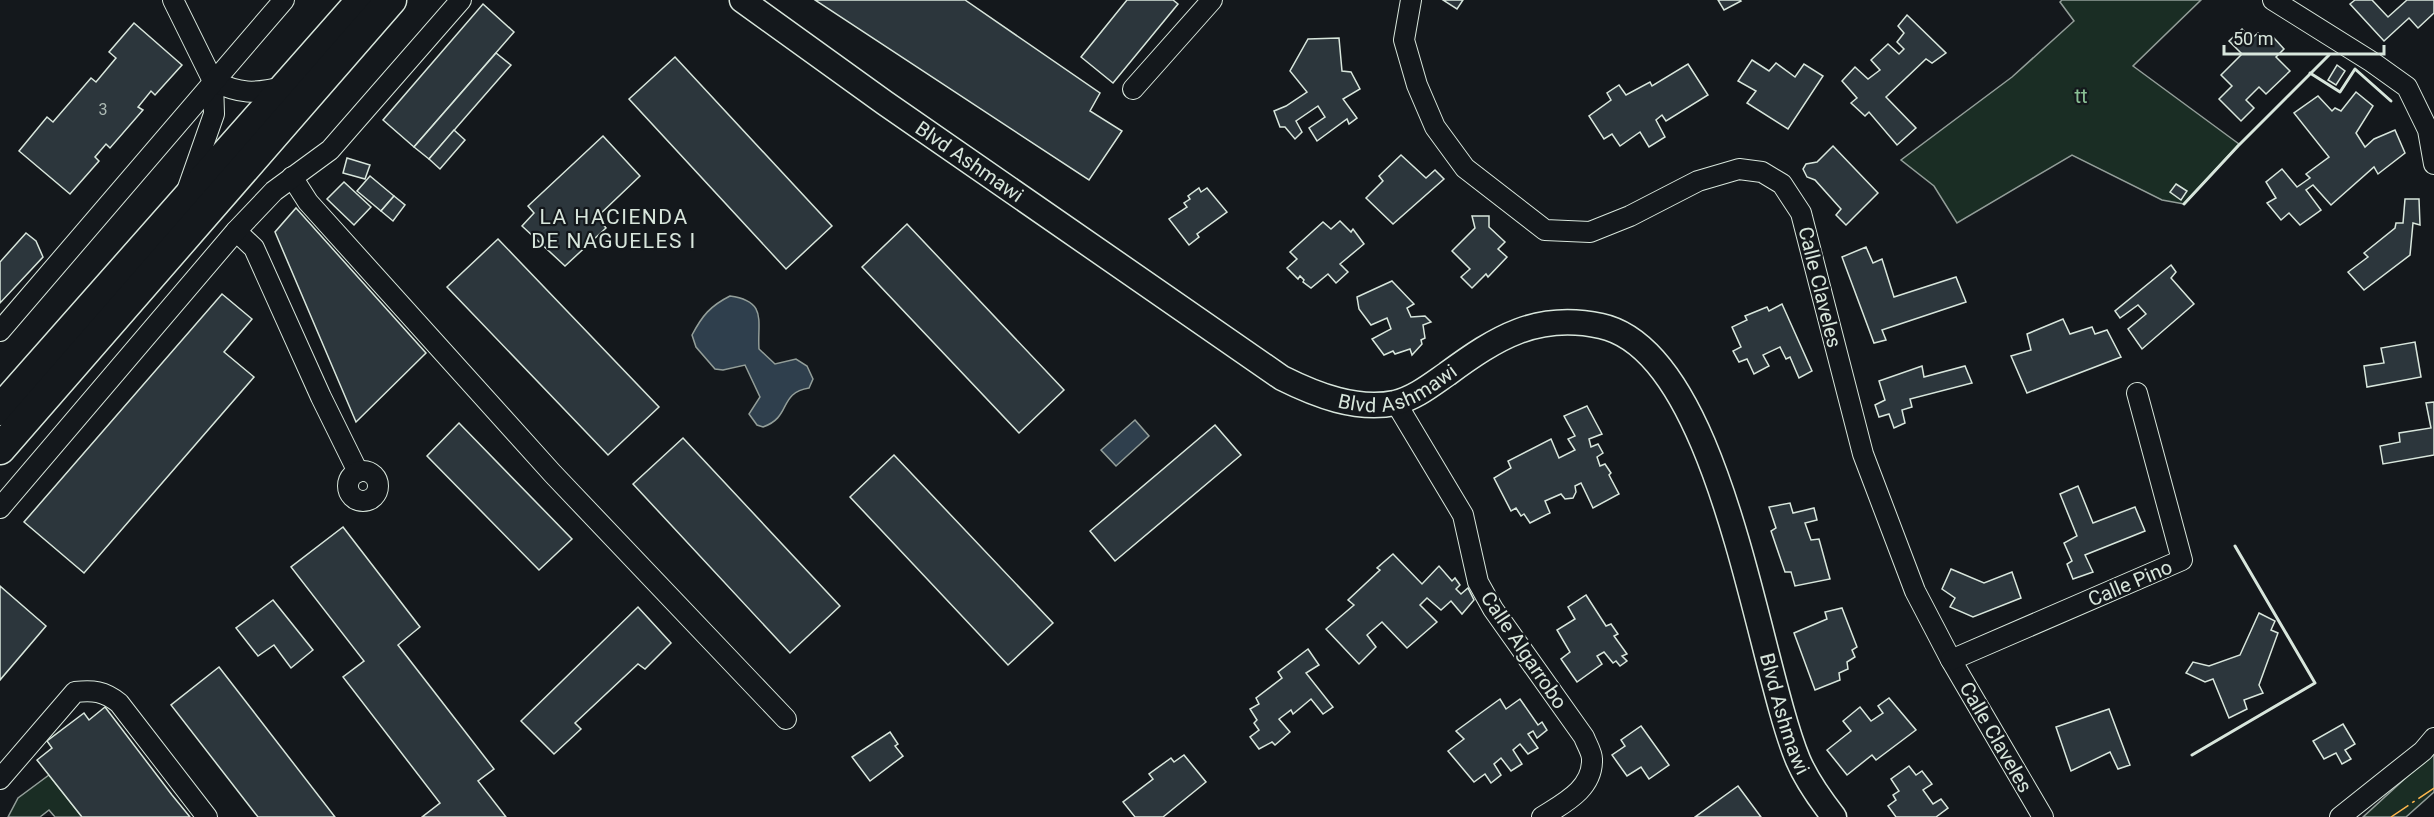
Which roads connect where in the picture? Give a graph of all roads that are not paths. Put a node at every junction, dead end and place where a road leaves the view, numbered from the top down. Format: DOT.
graph roads {
  1 [pos="173,0"];
  2 [pos="284,0"];
  3 [pos="362,0"];
  4 [pos="391,0"];
  5 [pos="461,0"];
  6 [pos="742,0"];
  7 [pos="1212,0"];
  8 [pos="1412,0"];
  9 [pos="2274,0"];
  10 [pos="213,81"];
  11 [pos="283,87"];
  12 [pos="1133,89"];
  13 [pos="2434,164"];
  14 [pos="292,177"];
  15 [pos="182,202"];
  16 [pos="236,231"];
  17 [pos="0,331"];
  18 [pos="2137,393"];
  19 [pos="1396,403"];
  20 [pos="0,410"];
  21 [pos="0,449"];
  22 [pos="358,472"];
  23 [pos="0,508"];
  24 [pos="1951,660"];
  25 [pos="786,719"];
  26 [pos="2434,738"];
  27 [pos="0,779"];
  28 [pos="207,817"];
  29 [pos="1542,817"];
  30 [pos="1834,817"];
  31 [pos="2043,817"];
  32 [pos="2340,817"];
  1 -- 10 [label="street"];
  2 -- 10 [label="street"];
  3 -- 11 [label="main road"];
  4 -- 21 [label="main road"];
  5 -- 14 [label="street"];
  6 -- 19 [label="street, Blvd Ashmawi"];
  7 -- 12 [label="street"];
  8 -- 24 [label="street, Calle Claveles"];
  9 -- 13 [label="street"];
  10 -- 11 [label="street"];
  10 -- 15 [label="street"];
  10 -- 17 [label="street"];
  11 -- 15 [label="main road"];
  14 -- 16 [label="street"];
  14 -- 25 [label="street"];
  15 -- 20 [label="main road"];
  16 -- 22 [label="street"];
  16 -- 23 [label="street"];
  18 -- 24 [label="street, Calle Pino"];
  19 -- 29 [label="street, Calle Algarrobo"];
  19 -- 30 [label="street, Blvd Ashmawi"];
  24 -- 31 [label="street, Calle Claveles"];
  26 -- 32 [label="street"];
  27 -- 28 [label="street"];
}
